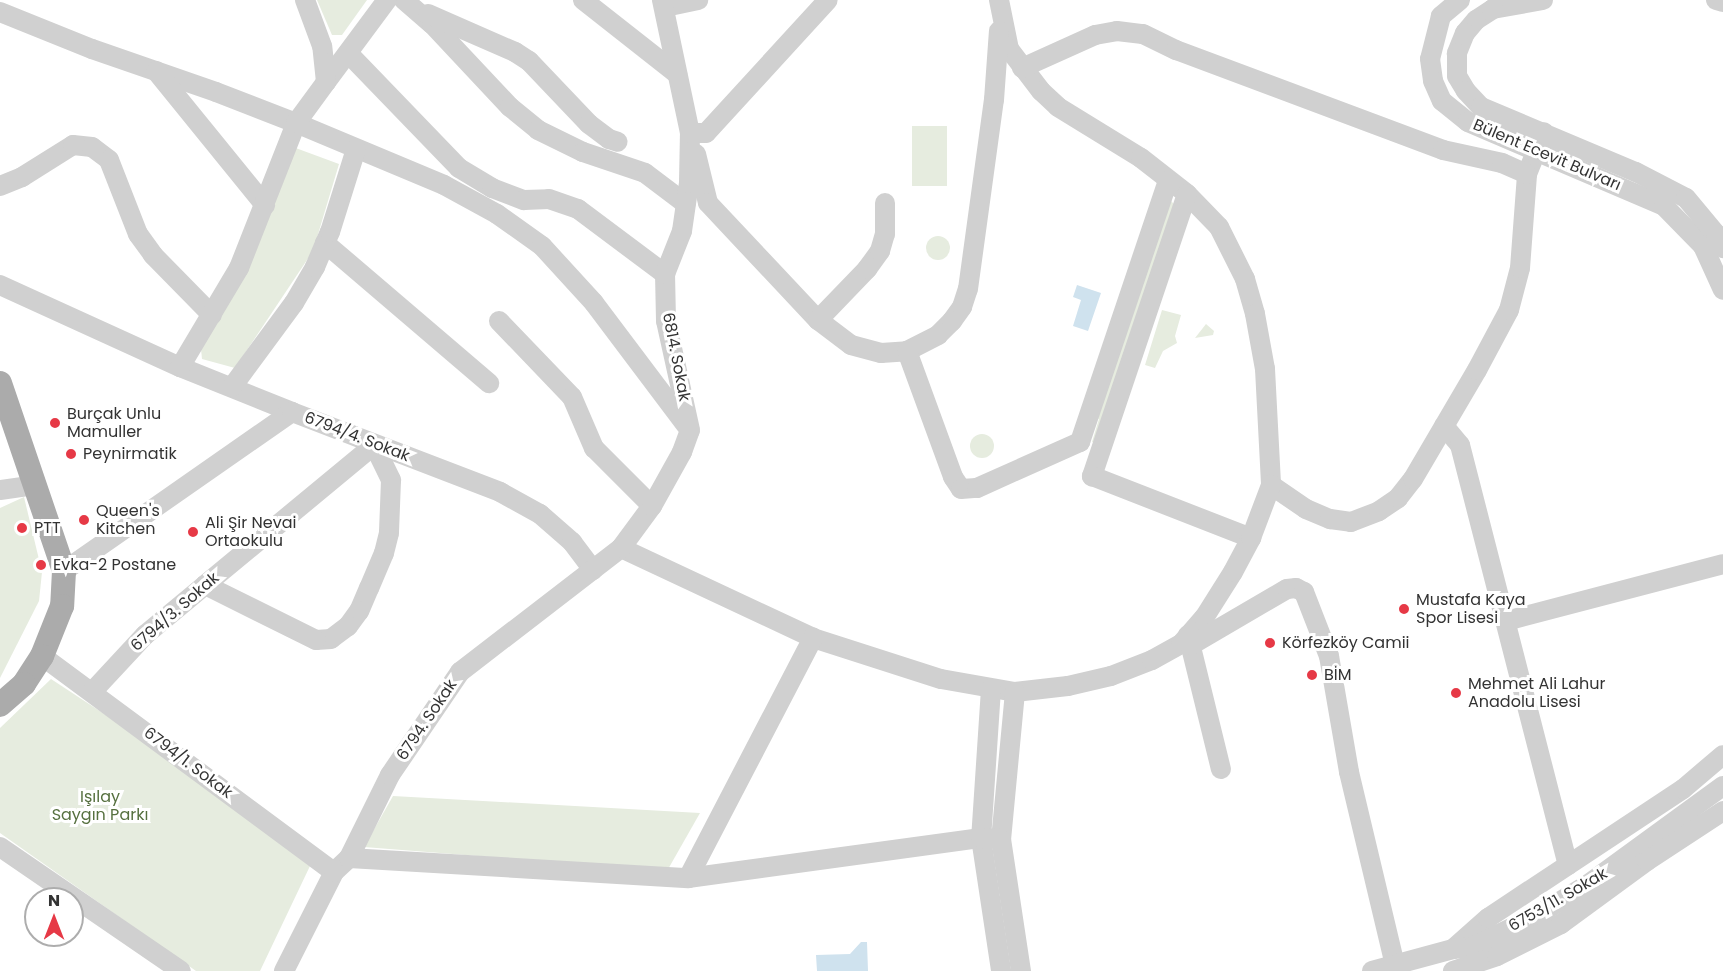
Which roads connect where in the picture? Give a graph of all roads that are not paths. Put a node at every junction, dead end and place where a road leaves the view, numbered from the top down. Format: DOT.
graph roads {
  1 [pos="305,0"];
  2 [pos="387,0"];
  3 [pos="583,0"];
  4 [pos="698,0"];
  5 [pos="828,0"];
  6 [pos="1460,0"];
  7 [pos="1543,0"];
  8 [pos="1716,0"];
  9 [pos="1723,2"];
  10 [pos="408,3"];
  11 [pos="664,4"];
  12 [pos="1000,8"];
  13 [pos="0,12"];
  14 [pos="348,53"];
  15 [pos="1022,68"];
  16 [pos="156,71"];
  17 [pos="677,74"];
  18 [pos="326,82"];
  19 [pos="296,123"];
  20 [pos="1544,132"];
  21 [pos="690,133"];
  22 [pos="618,142"];
  23 [pos="356,149"];
  24 [pos="1536,151"];
  25 [pos="1527,174"];
  26 [pos="1168,181"];
  27 [pos="0,186"];
  28 [pos="1187,194"];
  29 [pos="885,203"];
  30 [pos="686,204"];
  31 [pos="265,205"];
  32 [pos="325,243"];
  33 [pos="1723,248"];
  34 [pos="665,274"];
  35 [pos="0,285"];
  36 [pos="1723,290"];
  37 [pos="212,315"];
  38 [pos="818,320"];
  39 [pos="499,321"];
  40 [pos="907,351"];
  41 [pos="180,367"];
  42 [pos="0,383"];
  43 [pos="489,383"];
  44 [pos="232,387"];
  45 [pos="292,412"];
  46 [pos="1443,426"];
  47 [pos="690,430"];
  48 [pos="374,445"];
  49 [pos="35,485"];
  50 [pos="1271,485"];
  51 [pos="1,488"];
  52 [pos="652,506"];
  53 [pos="1251,538"];
  54 [pos="621,548"];
  55 [pos="1723,564"];
  56 [pos="593,570"];
  57 [pos="64,571"];
  58 [pos="205,585"];
  59 [pos="1506,621"];
  60 [pos="813,638"];
  61 [pos="1190,640"];
  62 [pos="42,656"];
  63 [pos="991,690"];
  64 [pos="92,692"];
  65 [pos="1016,692"];
  66 [pos="0,705"];
  67 [pos="1723,755"];
  68 [pos="1221,769"];
  69 [pos="1723,786"];
  70 [pos="1723,811"];
  71 [pos="981,838"];
  72 [pos="1000,838"];
  73 [pos="0,847"];
  74 [pos="349,858"];
  75 [pos="1568,866"];
  76 [pos="334,872"];
  77 [pos="688,878"];
  78 [pos="1453,949"];
  79 [pos="1395,965"];
  80 [pos="1463,970"];
  81 [pos="181,971"];
  82 [pos="284,971"];
  83 [pos="1000,971"];
  84 [pos="1021,971"];
  85 [pos="1372,971"];
  1 -- 18 [label="street"];
  2 -- 14 [label="street"];
  3 -- 17 [label="street"];
  4 -- 11 [label="street"];
  5 -- 21 [label="street"];
  6 -- 24 [label="street, Bülent Ecevit Bulvarı"];
  7 -- 20 [label="street, Bülent Ecevit Bulvarı"];
  8 -- 9 [label="street"];
  10 -- 22 [label="street"];
  10 -- 30 [label="street"];
  11 -- 17 [label="street, 6814. Sokak"];
  12 -- 15 [label="street"];
  12 -- 40 [label="street"];
  13 -- 16 [label="street"];
  14 -- 18 [label="street"];
  14 -- 34 [label="street"];
  15 -- 25 [label="street"];
  15 -- 26 [label="street"];
  16 -- 19 [label="street"];
  16 -- 31 [label="street"];
  17 -- 21 [label="street, 6814. Sokak"];
  18 -- 19 [label="street"];
  19 -- 23 [label="street"];
  19 -- 31 [label="street"];
  20 -- 24 [label="street"];
  20 -- 33 [label="street, Bülent Ecevit Bulvarı"];
  21 -- 30 [label="street, 6814. Sokak"];
  21 -- 38 [label="street"];
  23 -- 32 [label="street"];
  23 -- 47 [label="street"];
  24 -- 25 [label="street"];
  24 -- 36 [label="street, Bülent Ecevit Bulvarı"];
  25 -- 46 [label="street"];
  26 -- 28 [label="street"];
  26 -- 40 [label="street"];
  27 -- 37 [label="street"];
  28 -- 50 [label="street"];
  28 -- 53 [label="street"];
  29 -- 38 [label="street"];
  30 -- 34 [label="street, 6814. Sokak"];
  31 -- 37 [label="street"];
  32 -- 43 [label="street"];
  32 -- 44 [label="street"];
  34 -- 47 [label="street, 6814. Sokak"];
  35 -- 41 [label="street"];
  37 -- 41 [label="street"];
  38 -- 40 [label="street"];
  39 -- 52 [label="street"];
  41 -- 44 [label="street"];
  42 -- 49 [label="main road"];
  44 -- 45 [label="street"];
  45 -- 48 [label="street, 6794/4. Sokak"];
  45 -- 57 [label="street, 6794/4. Sokak"];
  46 -- 50 [label="street"];
  46 -- 59 [label="street"];
  47 -- 52 [label="street, 6794. Sokak"];
  48 -- 56 [label="street, 6794/4. Sokak"];
  48 -- 58 [label="street, 6794/3. Sokak"];
  48 -- 58 [label="street"];
  49 -- 51 [label="street"];
  49 -- 57 [label="main road"];
  50 -- 53 [label="street"];
  52 -- 54 [label="street, 6794. Sokak"];
  53 -- 61 [label="street"];
  54 -- 56 [label="street, 6794. Sokak"];
  54 -- 60 [label="street"];
  55 -- 59 [label="street"];
  56 -- 74 [label="street, 6794. Sokak"];
  57 -- 62 [label="main road"];
  58 -- 64 [label="street, 6794/3. Sokak"];
  59 -- 75 [label="street"];
  60 -- 63 [label="street"];
  60 -- 77 [label="street"];
  61 -- 65 [label="street"];
  61 -- 68 [label="street"];
  61 -- 79 [label="street"];
  62 -- 64 [label="street, 6794/1. Sokak"];
  62 -- 66 [label="main road"];
  63 -- 65 [label="street"];
  63 -- 71 [label="street"];
  64 -- 76 [label="street, 6794/1. Sokak"];
  65 -- 72 [label="street"];
  67 -- 75 [label="street"];
  69 -- 78 [label="street, 6753/11. Sokak"];
  70 -- 80 [label="street, 6753/11. Sokak"];
  71 -- 72 [label="street"];
  71 -- 77 [label="street"];
  71 -- 83 [label="street"];
  72 -- 84 [label="street"];
  73 -- 81 [label="street"];
  74 -- 76 [label="street, 6794. Sokak"];
  74 -- 77 [label="street"];
  75 -- 78 [label="street"];
  76 -- 82 [label="street, 6794. Sokak"];
  78 -- 79 [label="street, 6753/11. Sokak"];
  79 -- 85 [label="street, 6753/11. Sokak"];
}
